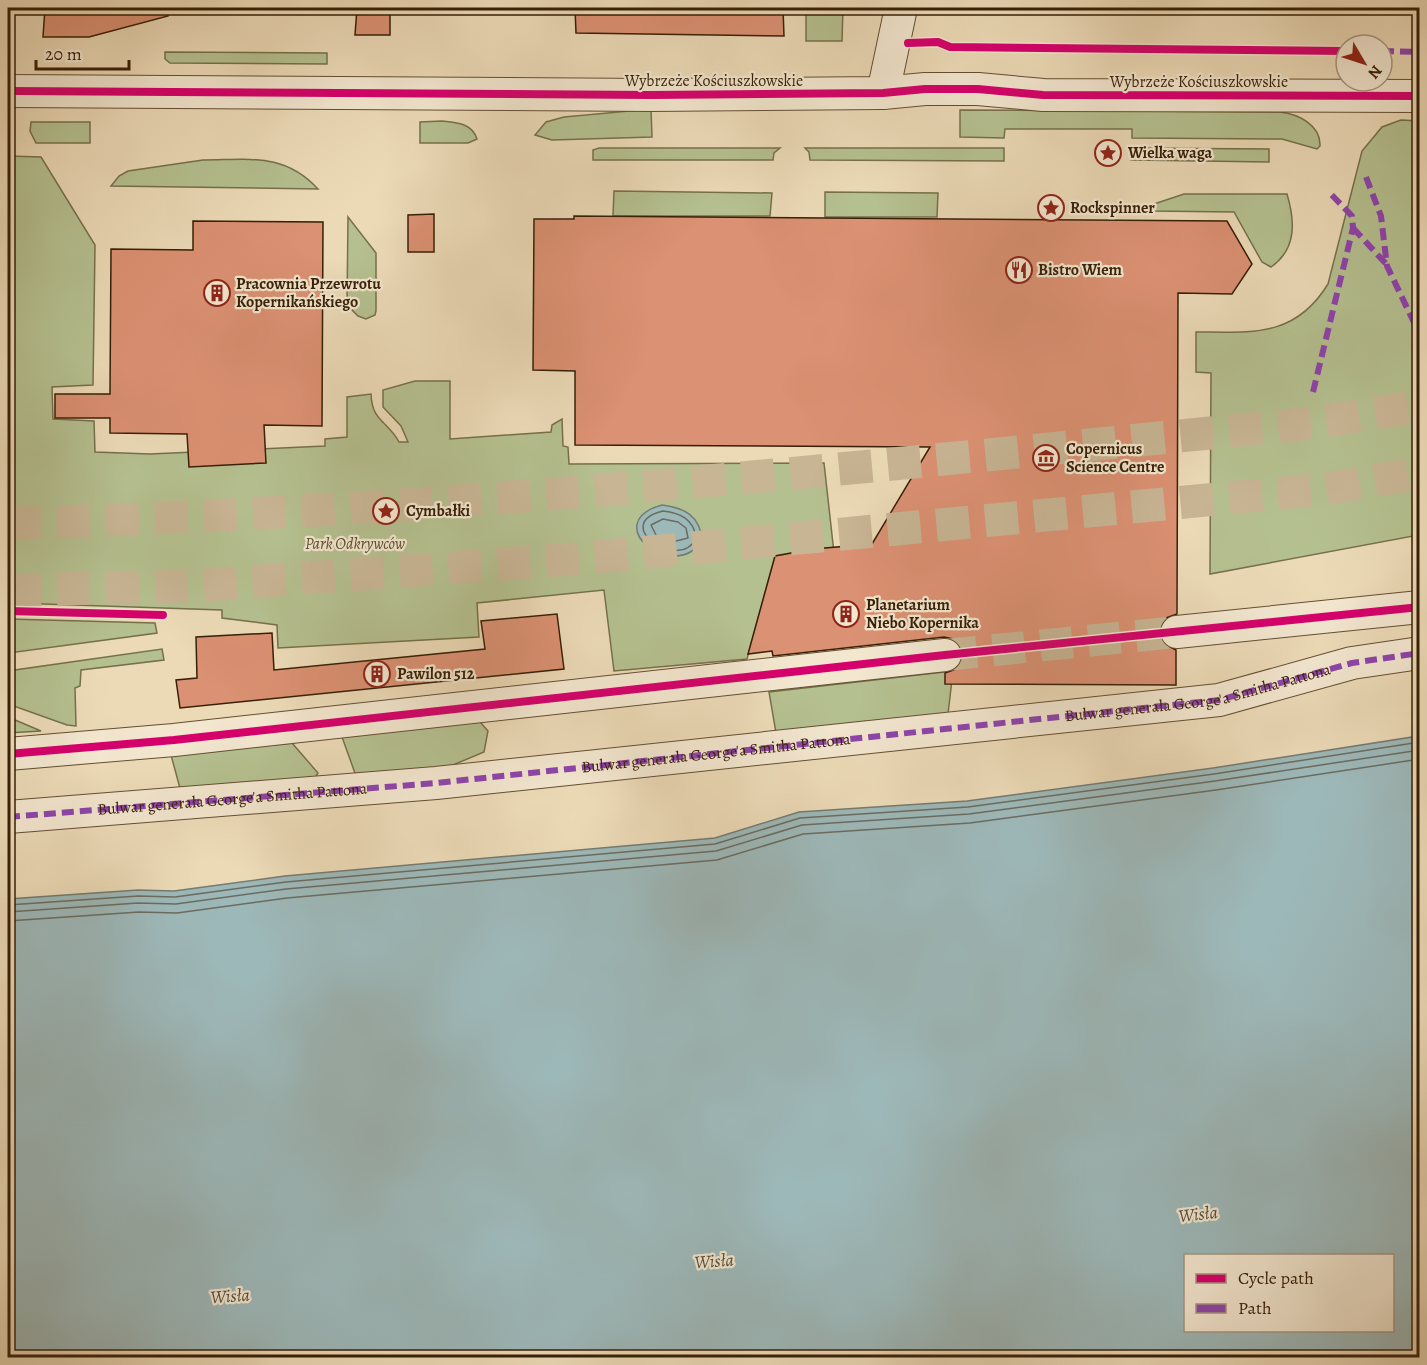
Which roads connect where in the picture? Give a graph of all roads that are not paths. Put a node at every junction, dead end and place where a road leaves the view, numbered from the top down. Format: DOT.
graph roads {
  1 [pos="901,8"];
  2 [pos="8,91"];
  3 [pos="883,93"];
  4 [pos="1419,96"];
  5 [pos="1419,607"];
  6 [pos="1177,632"];
  7 [pos="1419,653"];
  8 [pos="945,655"];
  9 [pos="8,754"];
  10 [pos="8,817"];
  1 -- 3 [label="street"];
  2 -- 3 [label="street, Wybrzeże Kościuszkowskie"];
  3 -- 4 [label="street, Wybrzeże Kościuszkowskie"];
  5 -- 6 [label="street"];
  7 -- 10 [label="street, Bulwar generała George'a Smitha Pattona"];
  8 -- 9 [label="street"];
}
